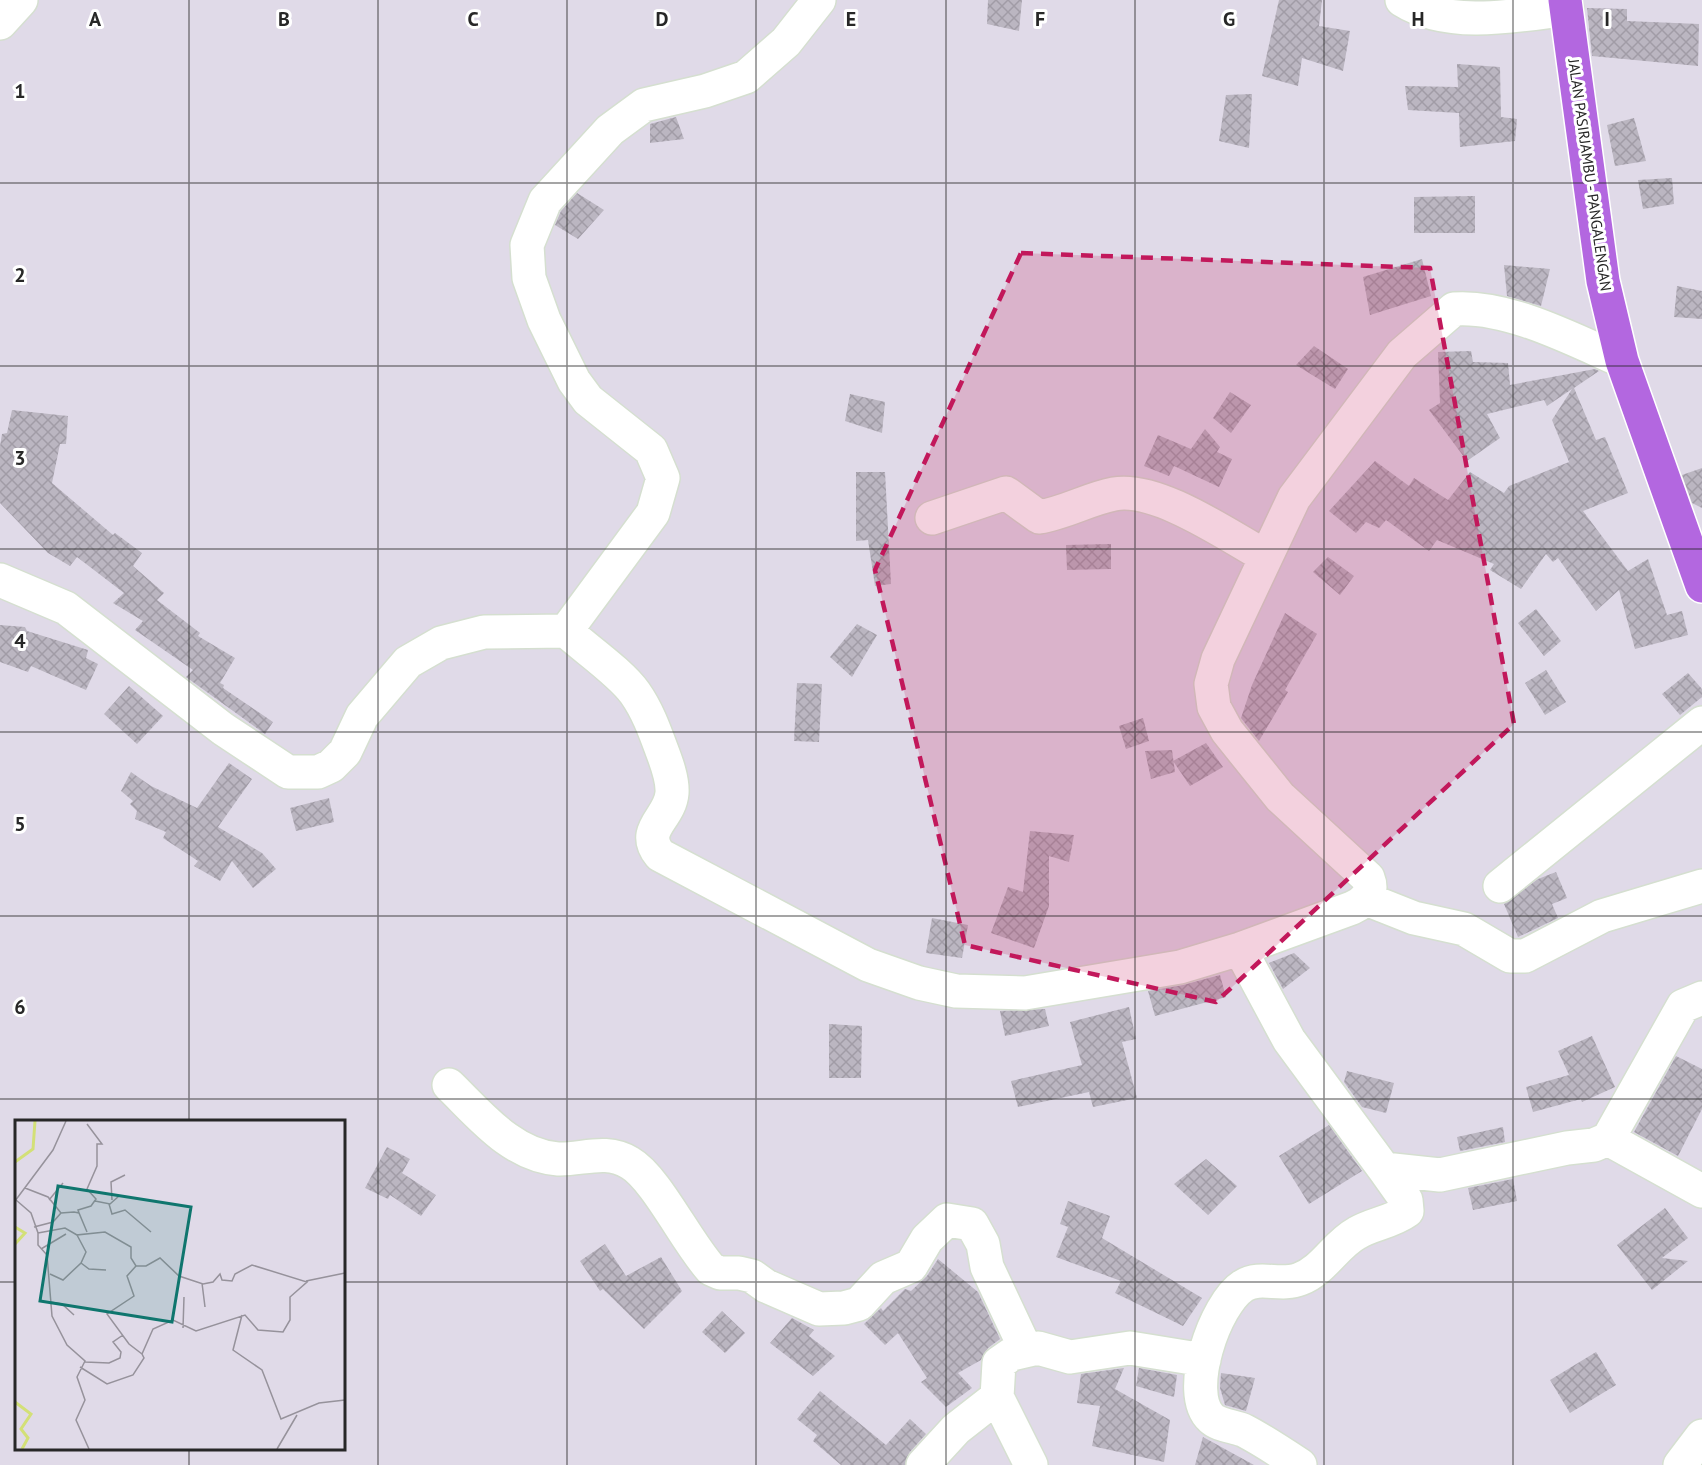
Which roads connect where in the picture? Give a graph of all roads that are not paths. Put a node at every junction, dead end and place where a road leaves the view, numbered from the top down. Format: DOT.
graph roads {
  1 [pos="21,0"];
  2 [pos="819,0"];
  3 [pos="1402,0"];
  4 [pos="1566,4"];
  5 [pos="0,23"];
  6 [pos="1622,361"];
  7 [pos="932,518"];
  8 [pos="1265,556"];
  9 [pos="0,580"];
  10 [pos="1702,586"];
  11 [pos="566,631"];
  12 [pos="1702,723"];
  13 [pos="1500,886"];
  14 [pos="1702,886"];
  15 [pos="1366,899"];
  16 [pos="1240,950"];
  17 [pos="1702,998"];
  18 [pos="449,1085"];
  19 [pos="1608,1139"];
  20 [pos="1384,1169"];
  21 [pos="1702,1191"];
  22 [pos="1026,1350"];
  23 [pos="1204,1360"];
  24 [pos="997,1397"];
  25 [pos="1702,1436"];
  26 [pos="923,1465"];
  27 [pos="1031,1465"];
  28 [pos="1300,1465"];
  29 [pos="1680,1465"];
  1 -- 5 [label="street"];
  2 -- 11 [label="street"];
  3 -- 4 [label="street"];
  4 -- 6 [label="main road, JALAN PASIRJAMBU - PANGALENGAN"];
  6 -- 8 [label="street"];
  6 -- 10 [label="main road, JALAN PASIRJAMBU - PANGALENGAN"];
  7 -- 8 [label="street"];
  8 -- 15 [label="street"];
  9 -- 11 [label="street"];
  11 -- 16 [label="street"];
  12 -- 13 [label="street"];
  14 -- 15 [label="street"];
  15 -- 16 [label="street"];
  16 -- 20 [label="street"];
  17 -- 19 [label="street"];
  18 -- 22 [label="street"];
  19 -- 20 [label="street"];
  19 -- 21 [label="street"];
  20 -- 23 [label="street"];
  22 -- 23 [label="street"];
  22 -- 24 [label="street"];
  23 -- 28 [label="street"];
  24 -- 26 [label="street"];
  24 -- 27 [label="street"];
  25 -- 29 [label="street"];
}
